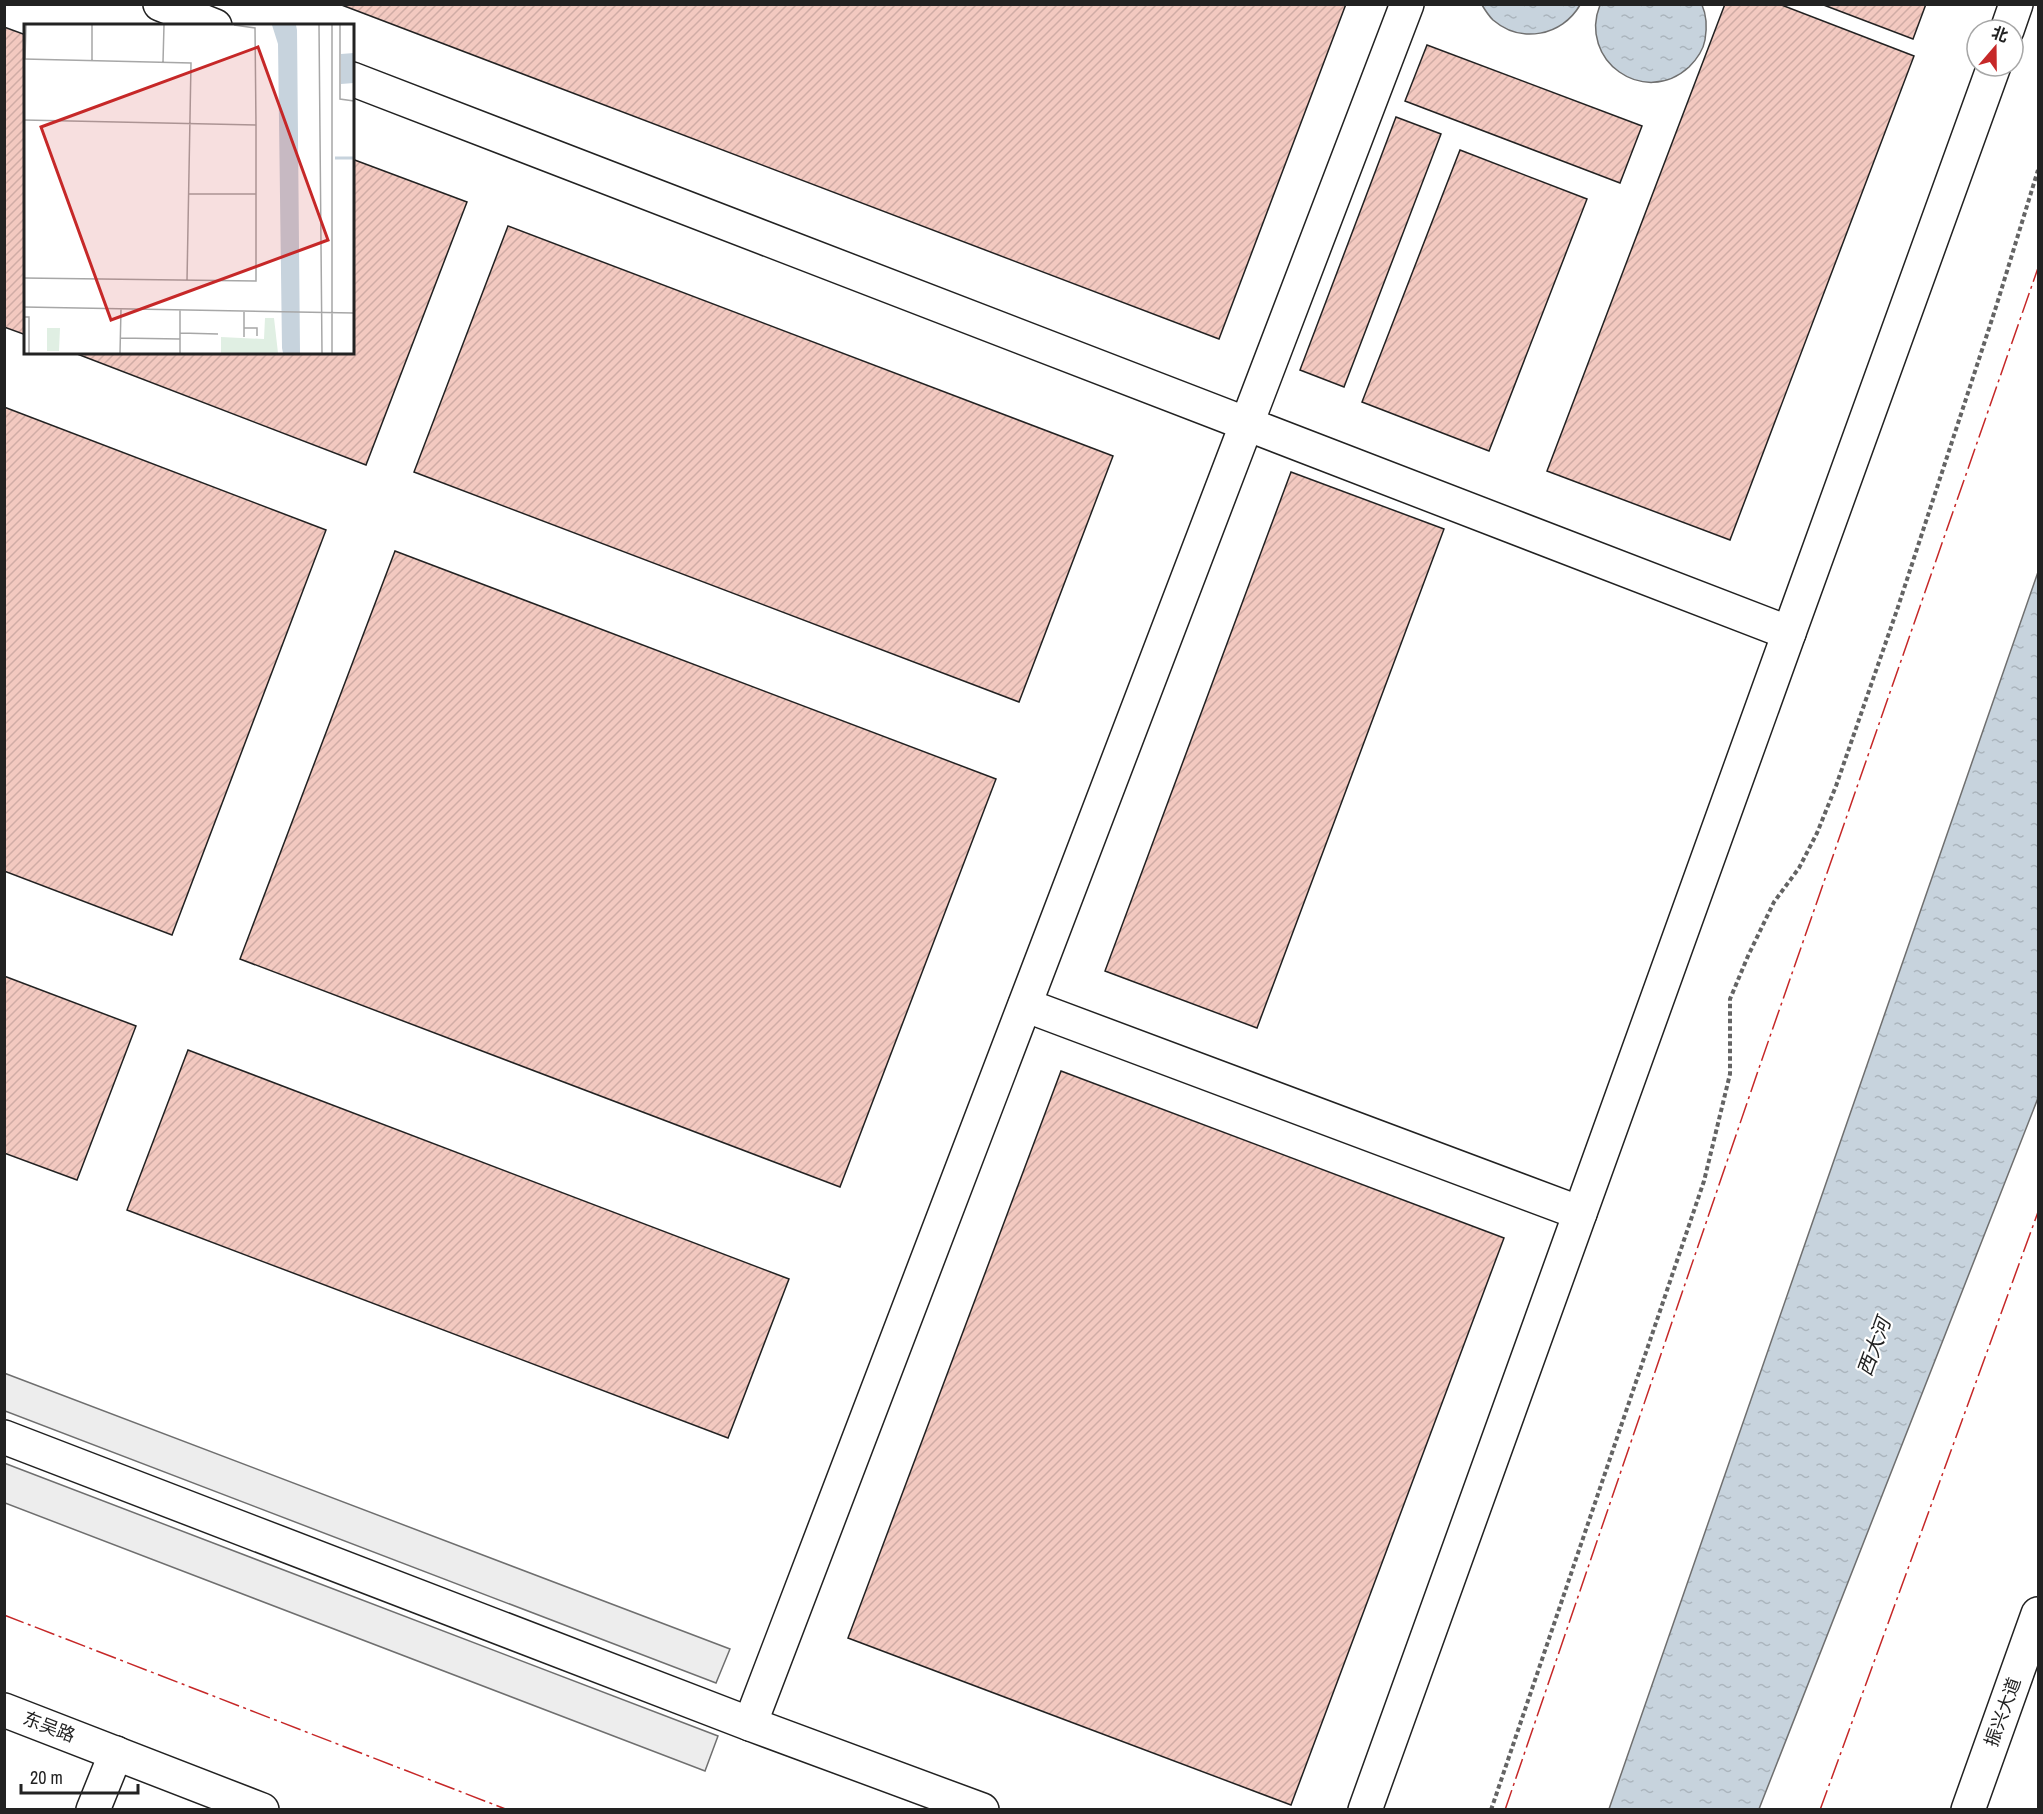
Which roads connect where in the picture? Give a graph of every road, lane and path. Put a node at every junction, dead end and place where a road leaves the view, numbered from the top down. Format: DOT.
graph roads {
  1 [pos="160,4"];
  2 [pos="1407,4"];
  3 [pos="210,24"];
  4 [pos="1990,78"];
  5 [pos="354,80"];
  6 [pos="2038,170"];
  7 [pos="1246,424"];
  8 [pos="1789,633"];
  9 [pos="1025,1005"];
  10 [pos="1580,1213"];
  11 [pos="4,1437"];
  12 [pos="2038,1614"];
  13 [pos="4,1710"];
  14 [pos="750,1724"];
  15 [pos="116,1753"];
  16 [pos="93,1809"];
  17 [pos="262,1809"];
  18 [pos="982,1809"];
  19 [pos="1365,1809"];
  20 [pos="1491,1809"];
  21 [pos="1968,1809"];
  1 -- 3 [label="street"];
  2 -- 7 [label="street"];
  4 -- 8 [label="street"];
  5 -- 7 [label="street"];
  6 -- 20 [label="path"];
  7 -- 8 [label="street"];
  7 -- 9 [label="street"];
  8 -- 10 [label="street"];
  9 -- 10 [label="street"];
  9 -- 14 [label="street"];
  10 -- 19 [label="street"];
  11 -- 14 [label="street"];
  12 -- 21 [label="street, 振兴大道"];
  13 -- 15 [label="street, 东吴路"];
  14 -- 18 [label="street"];
  15 -- 16 [label="street"];
  15 -- 17 [label="street, 东吴路"];
}
